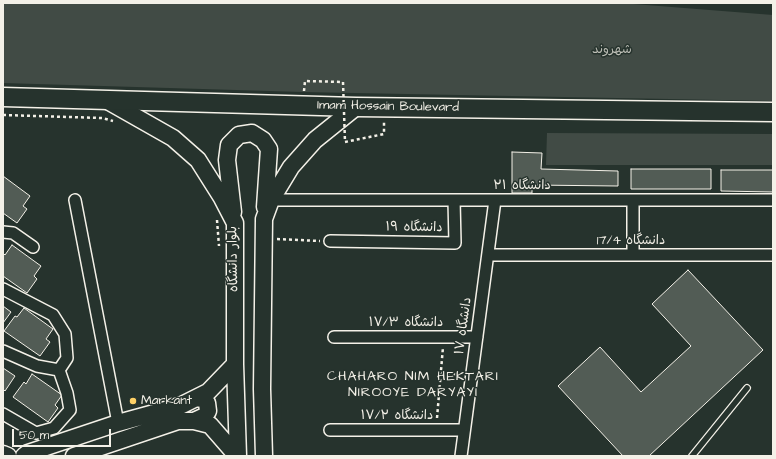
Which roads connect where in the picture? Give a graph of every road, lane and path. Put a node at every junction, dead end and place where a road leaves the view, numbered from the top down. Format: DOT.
graph roads {
  1 [pos="305,82"];
  2 [pos="3,97"];
  3 [pos="104,99"];
  4 [pos="356,107"];
  5 [pos="773,112"];
  6 [pos="3,115"];
  7 [pos="116,122"];
  8 [pos="384,134"];
  9 [pos="75,200"];
  10 [pos="271,200"];
  11 [pos="454,200"];
  12 [pos="495,200"];
  13 [pos="633,200"];
  14 [pos="773,200"];
  15 [pos="216,217"];
  16 [pos="264,219"];
  17 [pos="234,222"];
  18 [pos="3,232"];
  19 [pos="263,239"];
  20 [pos="330,241"];
  21 [pos="33,247"];
  22 [pos="219,248"];
  23 [pos="488,255"];
  24 [pos="633,255"];
  25 [pos="773,255"];
  26 [pos="3,289"];
  27 [pos="334,337"];
  28 [pos="444,337"];
  29 [pos="477,337"];
  30 [pos="3,351"];
  31 [pos="234,364"];
  32 [pos="59,370"];
  33 [pos="441,374"];
  34 [pos="472,376"];
  35 [pos="747,388"];
  36 [pos="196,398"];
  37 [pos="3,414"];
  38 [pos="194,421"];
  39 [pos="118,423"];
  40 [pos="330,430"];
  41 [pos="436,430"];
  42 [pos="464,430"];
  43 [pos="3,454"];
  44 [pos="8,456"];
  45 [pos="24,456"];
  46 [pos="74,456"];
  47 [pos="237,456"];
  48 [pos="264,456"];
  49 [pos="461,456"];
  50 [pos="692,456"];
  1 -- 8 [label="path, bridge"];
  2 -- 3 [label="main road, Imam Hossain Boulevard"];
  3 -- 4 [label="main road, Imam Hossain Boulevard"];
  3 -- 17 [label="main road, بلوار دانشگاه"];
  4 -- 5 [label="main road, Imam Hossain Boulevard"];
  4 -- 10 [label="main road"];
  6 -- 7 [label="path"];
  9 -- 39 [label="street"];
  10 -- 11 [label="street, دانشگاه ۲۱"];
  10 -- 16 [label="main road"];
  11 -- 12 [label="street, دانشگاه ۲۱"];
  11 -- 20 [label="street, دانشگاه ۱۹"];
  12 -- 13 [label="street, دانشگاه ۲۱"];
  12 -- 23 [label="street, دانشگاه ۱۷"];
  13 -- 14 [label="street, دانشگاه ۲۱"];
  13 -- 24 [label="street"];
  15 -- 22 [label="path"];
  16 -- 17 [label="main road"];
  16 -- 19 [label="main road"];
  17 -- 31 [label="main road, بلوار دانشگاه"];
  18 -- 21 [label="street"];
  19 -- 20 [label="path"];
  19 -- 48 [label="main road"];
  23 -- 24 [label="street, دانشگاه 17/4"];
  23 -- 29 [label="street, دانشگاه ۱۷"];
  24 -- 25 [label="street, دانشگاه 17/4"];
  26 -- 32 [label="street"];
  27 -- 28 [label="street, دانشگاه ۱۷/۳"];
  28 -- 29 [label="street, دانشگاه ۱۷/۳"];
  28 -- 33 [label="path"];
  29 -- 34 [label="street, دانشگاه ۱۷"];
  30 -- 32 [label="street"];
  31 -- 36 [label="main road"];
  31 -- 47 [label="main road, بلوار دانشگاه"];
  32 -- 37 [label="street"];
  33 -- 34 [label="path"];
  33 -- 41 [label="path"];
  34 -- 42 [label="street, دانشگاه ۱۷"];
  35 -- 50 [label="lane"];
  36 -- 38 [label="main road"];
  36 -- 39 [label="main road"];
  38 -- 46 [label="main road"];
  38 -- 47 [label="main road"];
  39 -- 45 [label="main road"];
  40 -- 41 [label="street, دانشگاه ۱۷/۲"];
  41 -- 42 [label="street, دانشگاه ۱۷/۲"];
  42 -- 49 [label="street, دانشگاه ۱۷"];
  43 -- 44 [label="main road"];
}
